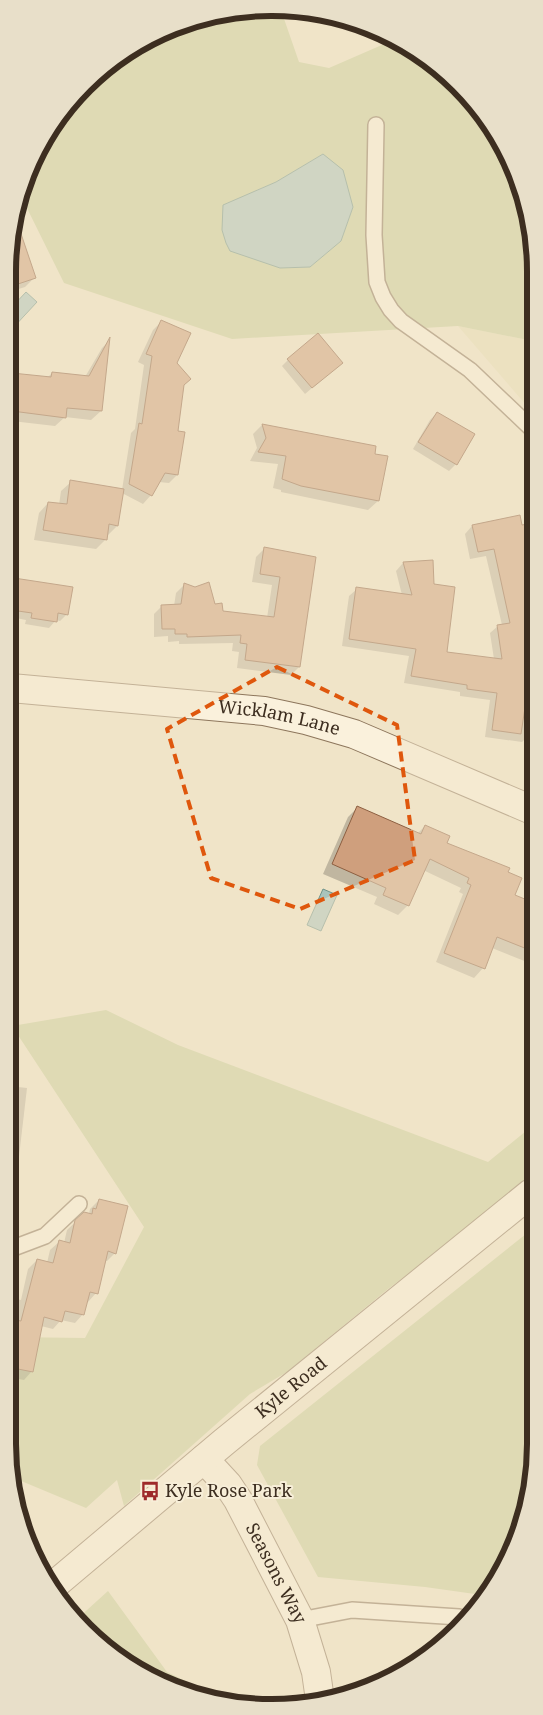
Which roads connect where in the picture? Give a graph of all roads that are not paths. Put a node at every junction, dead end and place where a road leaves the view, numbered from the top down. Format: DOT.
graph roads {
  1 [pos="376,125"];
  2 [pos="527,424"];
  3 [pos="16,688"];
  4 [pos="527,808"];
  5 [pos="527,1195"];
  6 [pos="79,1204"];
  7 [pos="16,1247"];
  8 [pos="204,1459"];
  9 [pos="57,1582"];
  10 [pos="458,1617"];
  11 [pos="300,1620"];
  12 [pos="319,1694"];
  1 -- 2 [label="lane"];
  3 -- 4 [label="street, Wicklam Lane"];
  5 -- 8 [label="street, Kyle Road"];
  6 -- 7 [label="lane"];
  8 -- 9 [label="street, Kyle Road"];
  8 -- 11 [label="street, Seasons Way"];
  10 -- 11 [label="lane"];
  11 -- 12 [label="street, Seasons Way"];
}
